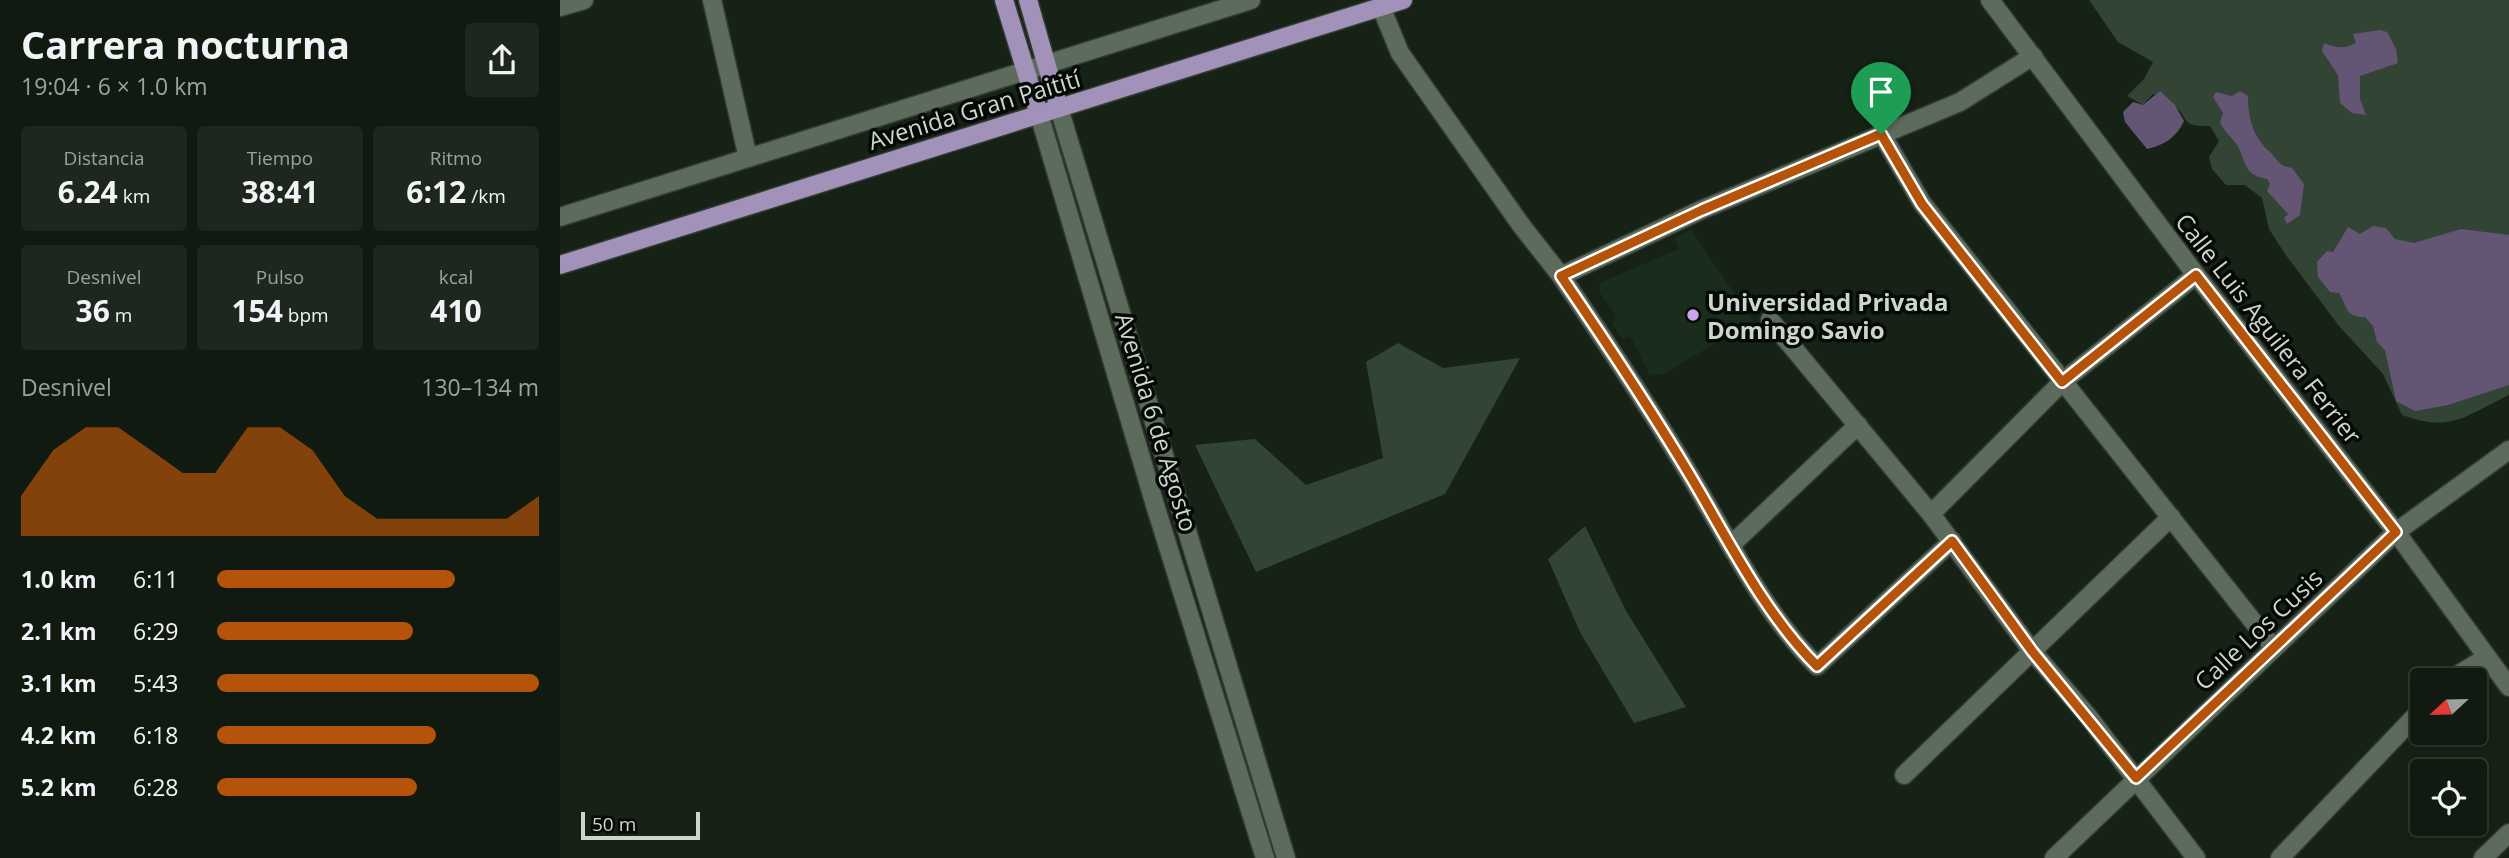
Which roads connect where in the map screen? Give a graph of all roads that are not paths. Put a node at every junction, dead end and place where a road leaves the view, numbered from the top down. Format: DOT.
graph roads {
  1 [pos="584,0"];
  2 [pos="712,0"];
  3 [pos="1004,0"];
  4 [pos="1028,0"];
  5 [pos="1251,0"];
  6 [pos="1403,0"];
  7 [pos="1990,0"];
  8 [pos="560,7"];
  9 [pos="1381,7"];
  10 [pos="2033,56"];
  11 [pos="1047,66"];
  12 [pos="1026,72"];
  13 [pos="1059,108"];
  14 [pos="1039,114"];
  15 [pos="1881,134"];
  16 [pos="748,158"];
  17 [pos="560,217"];
  18 [pos="560,265"];
  19 [pos="2196,275"];
  20 [pos="1561,276"];
  21 [pos="1115,296"];
  22 [pos="1095,301"];
  23 [pos="1770,320"];
  24 [pos="2062,382"];
  25 [pos="1858,425"];
  26 [pos="2509,450"];
  27 [pos="1931,514"];
  28 [pos="2171,517"];
  29 [pos="2396,532"];
  30 [pos="1952,541"];
  31 [pos="1731,545"];
  32 [pos="2274,648"];
  33 [pos="2032,651"];
  34 [pos="2487,657"];
  35 [pos="2469,668"];
  36 [pos="2509,687"];
  37 [pos="2410,722"];
  38 [pos="1252,746"];
  39 [pos="1232,751"];
  40 [pos="1905,775"];
  41 [pos="2136,778"];
  42 [pos="2509,833"];
  43 [pos="1265,858"];
  44 [pos="1286,858"];
  45 [pos="2054,858"];
  46 [pos="2196,858"];
  47 [pos="2280,858"];
  48 [pos="2483,858"];
  1 -- 8 [label="street"];
  2 -- 16 [label="street"];
  3 -- 12 [label="main road, Avenida 6 de Agosto"];
  4 -- 11 [label="main road, Avenida 6 de Agosto"];
  5 -- 11 [label="street"];
  6 -- 9 [label="main road, Avenida Gran Paitití"];
  7 -- 10 [label="street, Calle Luis Aguilera Ferrier"];
  9 -- 13 [label="main road, Avenida Gran Paitití"];
  9 -- 20 [label="street"];
  10 -- 15 [label="street"];
  10 -- 19 [label="street, Calle Luis Aguilera Ferrier"];
  11 -- 12 [label="street"];
  11 -- 13 [label="main road, Avenida 6 de Agosto"];
  12 -- 14 [label="main road, Avenida 6 de Agosto"];
  12 -- 16 [label="street"];
  13 -- 14 [label="main road, Avenida Gran Paitití"];
  13 -- 21 [label="street, Avenida 6 de Agosto"];
  14 -- 18 [label="main road, Avenida Gran Paitití"];
  14 -- 22 [label="street, Avenida 6 de Agosto"];
  15 -- 20 [label="street"];
  15 -- 24 [label="street"];
  16 -- 17 [label="street"];
  19 -- 24 [label="street"];
  19 -- 29 [label="street, Calle Luis Aguilera Ferrier"];
  20 -- 31 [label="street"];
  21 -- 22 [label="street"];
  21 -- 38 [label="street, Avenida 6 de Agosto"];
  22 -- 39 [label="street, Avenida 6 de Agosto"];
  23 -- 25 [label="street"];
  24 -- 27 [label="street"];
  24 -- 28 [label="street"];
  25 -- 27 [label="street"];
  25 -- 31 [label="street"];
  26 -- 29 [label="street, Calle Los Cusis"];
  27 -- 30 [label="street"];
  28 -- 32 [label="street"];
  28 -- 33 [label="street"];
  29 -- 32 [label="street, Calle Los Cusis"];
  29 -- 34 [label="street, Calle Luis Aguilera Ferrier"];
  30 -- 31 [label="street"];
  30 -- 33 [label="street"];
  32 -- 41 [label="street, Calle Los Cusis"];
  33 -- 40 [label="street"];
  33 -- 41 [label="street"];
  34 -- 35 [label="street"];
  34 -- 36 [label="street, Calle Luis Aguilera Ferrier"];
  37 -- 47 [label="street"];
  38 -- 39 [label="street"];
  38 -- 44 [label="street, Avenida 6 de Agosto"];
  39 -- 43 [label="street, Avenida 6 de Agosto"];
  41 -- 45 [label="street, Calle Los Cusis"];
  41 -- 46 [label="street"];
  42 -- 48 [label="street"];
}
